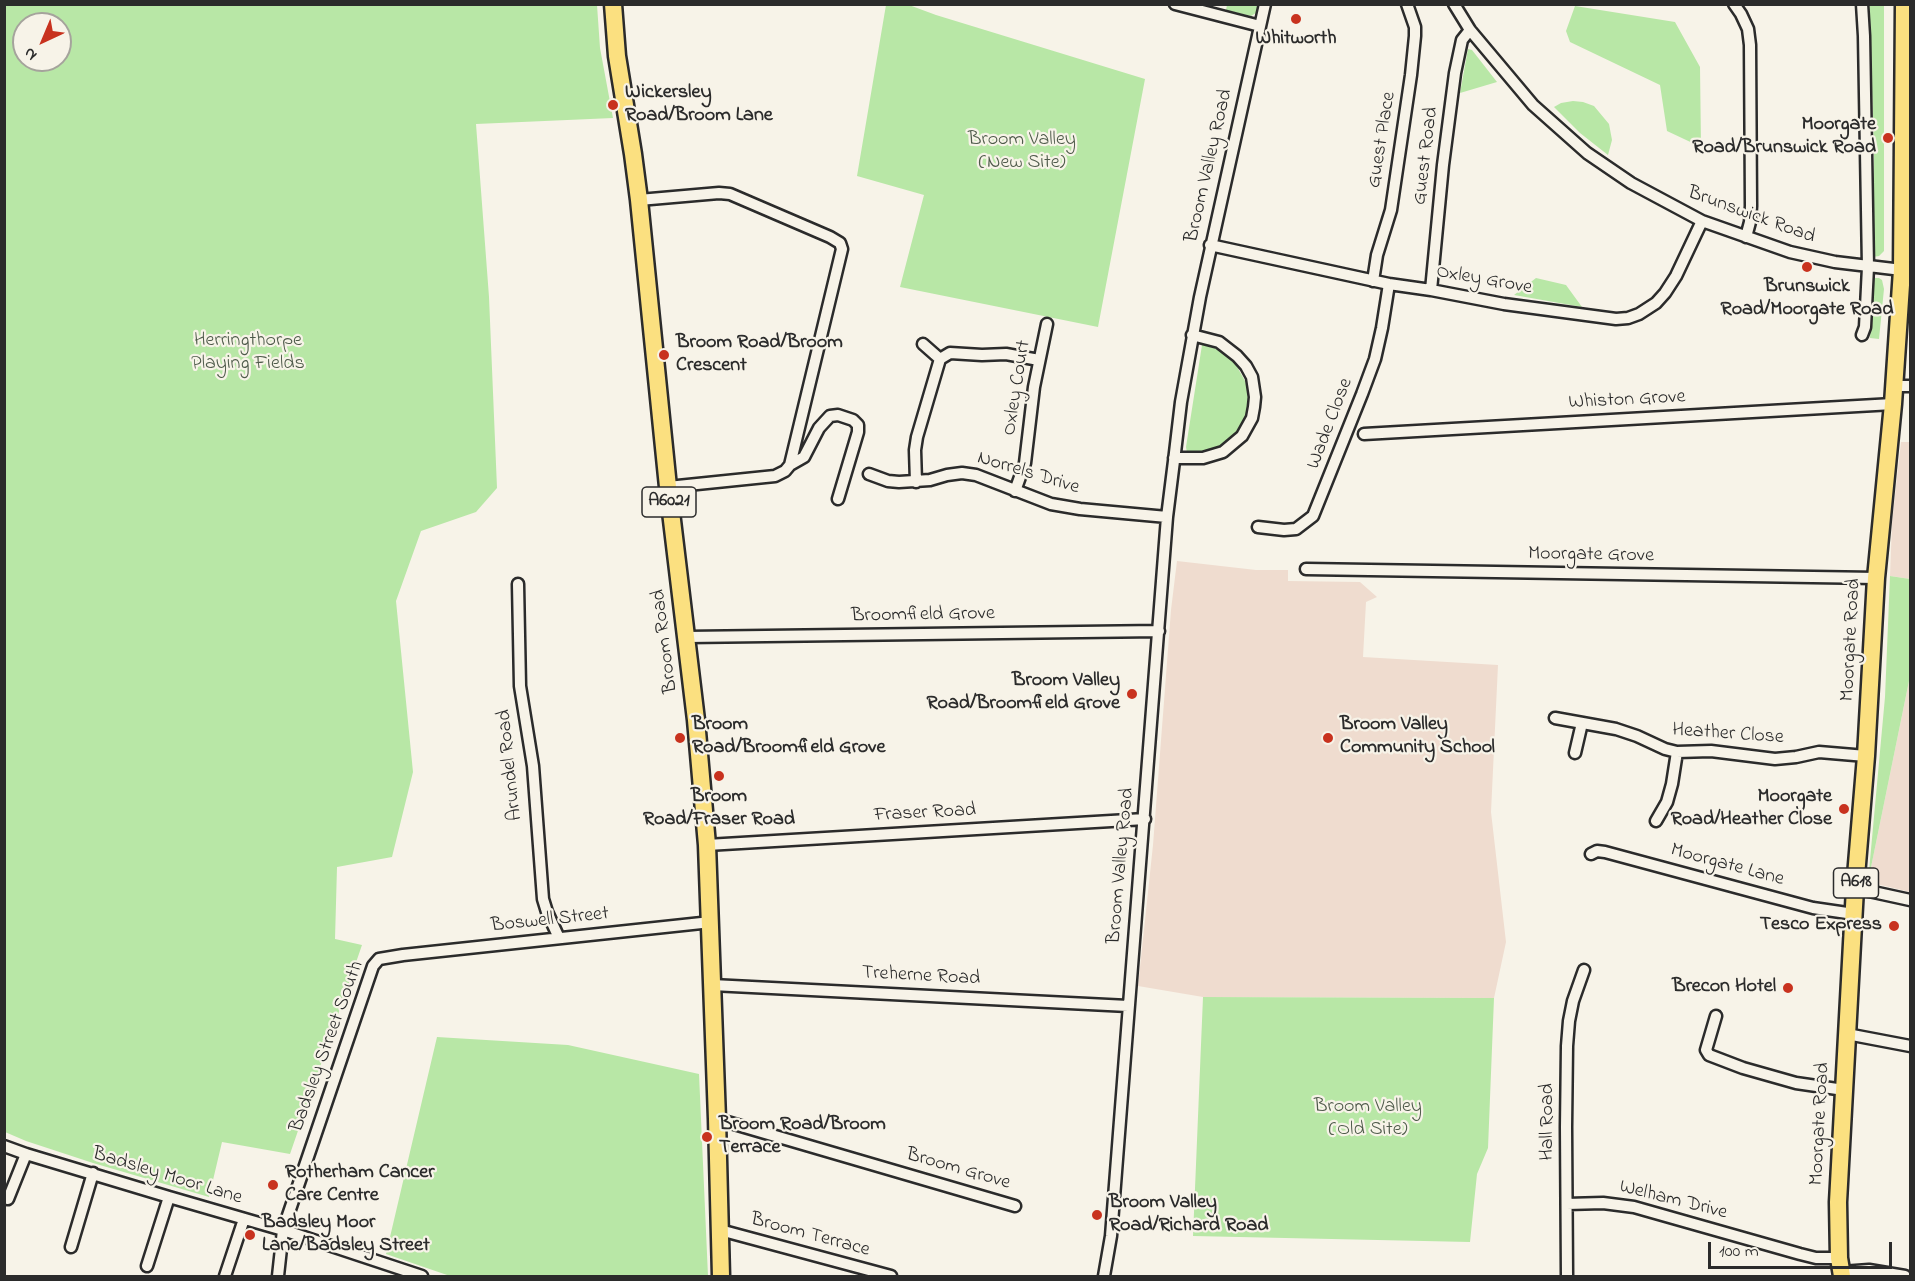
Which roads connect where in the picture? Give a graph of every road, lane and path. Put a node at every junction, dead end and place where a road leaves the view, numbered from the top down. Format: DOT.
graph roads {
  1 [pos="613,4"];
  2 [pos="1175,4"];
  3 [pos="1265,4"];
  4 [pos="1407,4"];
  5 [pos="1454,4"];
  6 [pos="1734,4"];
  7 [pos="1862,4"];
  8 [pos="1906,6"];
  9 [pos="1260,26"];
  10 [pos="1470,30"];
  11 [pos="639,200"];
  12 [pos="1702,221"];
  13 [pos="1746,237"];
  14 [pos="1210,245"];
  15 [pos="1868,267"];
  16 [pos="1902,270"];
  17 [pos="1373,281"];
  18 [pos="1389,284"];
  19 [pos="1431,290"];
  20 [pos="1047,324"];
  21 [pos="1192,335"];
  22 [pos="1862,335"];
  23 [pos="923,344"];
  24 [pos="940,358"];
  25 [pos="1039,360"];
  26 [pos="1902,386"];
  27 [pos="1893,405"];
  28 [pos="1364,434"];
  29 [pos="1174,458"];
  30 [pos="790,465"];
  31 [pos="869,474"];
  32 [pos="916,482"];
  33 [pos="668,487"];
  34 [pos="1015,491"];
  35 [pos="838,499"];
  36 [pos="1167,517"];
  37 [pos="1258,526"];
  38 [pos="1306,569"];
  39 [pos="1876,578"];
  40 [pos="518,584"];
  41 [pos="1159,631"];
  42 [pos="687,638"];
  43 [pos="1555,718"];
  44 [pos="1582,723"];
  45 [pos="1575,753"];
  46 [pos="1677,753"];
  47 [pos="1866,756"];
  48 [pos="1144,819"];
  49 [pos="1656,821"];
  50 [pos="707,845"];
  51 [pos="1591,854"];
  52 [pos="1855,888"];
  53 [pos="1911,900"];
  54 [pos="1854,914"];
  55 [pos="711,922"];
  56 [pos="559,938"];
  57 [pos="394,956"];
  58 [pos="1584,970"];
  59 [pos="712,985"];
  60 [pos="1128,1006"];
  61 [pos="1716,1016"];
  62 [pos="1847,1034"];
  63 [pos="1911,1047"];
  64 [pos="1844,1090"];
  65 [pos="717,1119"];
  66 [pos="4,1146"];
  67 [pos="26,1154"];
  68 [pos="93,1173"];
  69 [pos="169,1197"];
  70 [pos="8,1199"];
  71 [pos="1567,1204"];
  72 [pos="1015,1206"];
  73 [pos="244,1219"];
  74 [pos="283,1230"];
  75 [pos="720,1230"];
  76 [pos="71,1247"];
  77 [pos="147,1266"];
  78 [pos="1841,1269"];
  79 [pos="225,1276"];
  80 [pos="278,1276"];
  81 [pos="422,1276"];
  82 [pos="721,1276"];
  83 [pos="891,1276"];
  84 [pos="1104,1276"];
  85 [pos="1567,1276"];
  86 [pos="1905,1276"];
  1 -- 11 [label="main road, Broom Road / A6021"];
  2 -- 9 [label="street"];
  3 -- 9 [label="street, Broom Valley Road"];
  4 -- 17 [label="street, Guest Place"];
  5 -- 10 [label="street, Brunswick Road"];
  6 -- 13 [label="street"];
  7 -- 15 [label="street"];
  8 -- 16 [label="main road, Moorgate Road / A618"];
  9 -- 14 [label="street, Broom Valley Road"];
  10 -- 12 [label="street, Brunswick Road"];
  10 -- 19 [label="street, Guest Road"];
  11 -- 30 [label="street"];
  11 -- 33 [label="main road, Broom Road / A6021"];
  12 -- 13 [label="street, Brunswick Road"];
  12 -- 19 [label="street, Oxley Grove"];
  13 -- 15 [label="street, Brunswick Road"];
  14 -- 17 [label="street, Oxley Grove"];
  14 -- 21 [label="street, Broom Valley Road"];
  15 -- 16 [label="street, Brunswick Road"];
  15 -- 22 [label="street"];
  16 -- 26 [label="main road, Moorgate Road / A618"];
  17 -- 18 [label="street, Oxley Grove"];
  18 -- 19 [label="street, Oxley Grove"];
  18 -- 37 [label="street, Wade Close"];
  20 -- 25 [label="street, Oxley Court"];
  21 -- 29 [label="street, Broom Valley Road"];
  21 -- 29 [label="street"];
  23 -- 24 [label="street"];
  24 -- 25 [label="street"];
  24 -- 32 [label="street"];
  25 -- 34 [label="street, Oxley Court"];
  26 -- 27 [label="main road, Moorgate Road / A618"];
  27 -- 28 [label="street, Whiston Grove"];
  27 -- 39 [label="main road, Moorgate Road / A618"];
  29 -- 36 [label="street, Broom Valley Road"];
  30 -- 33 [label="street"];
  30 -- 35 [label="street"];
  31 -- 32 [label="street, Norrels Drive"];
  32 -- 34 [label="street, Norrels Drive"];
  33 -- 42 [label="main road, Broom Road / A6021"];
  34 -- 36 [label="street, Norrels Drive"];
  36 -- 41 [label="street, Broom Valley Road"];
  38 -- 39 [label="street, Moorgate Grove"];
  39 -- 47 [label="main road, Moorgate Road / A618"];
  40 -- 56 [label="street, Arundel Road"];
  41 -- 42 [label="street, Broomfield Grove"];
  41 -- 48 [label="street, Broom Valley Road"];
  42 -- 50 [label="main road, Broom Road / A6021"];
  43 -- 44 [label="street, Heather Close"];
  44 -- 45 [label="street"];
  44 -- 46 [label="street, Heather Close"];
  46 -- 47 [label="street, Heather Close"];
  46 -- 49 [label="street"];
  47 -- 52 [label="main road, Moorgate Road / A618"];
  48 -- 50 [label="street, Fraser Road"];
  48 -- 60 [label="street, Broom Valley Road"];
  50 -- 55 [label="main road, Broom Road / A6021"];
  51 -- 54 [label="street, Moorgate Lane"];
  52 -- 53 [label="street"];
  52 -- 54 [label="main road, Moorgate Road / A618"];
  54 -- 62 [label="main road, Moorgate Road / A618"];
  55 -- 56 [label="street, Boswell Street"];
  55 -- 59 [label="main road, Broom Road / A6021"];
  56 -- 57 [label="street, Boswell Street"];
  57 -- 74 [label="street, Badsley Street South"];
  58 -- 71 [label="street, Hall Road"];
  59 -- 60 [label="street, Treherne Road"];
  59 -- 65 [label="main road, Broom Road / A6021"];
  60 -- 84 [label="street, Broom Valley Road"];
  61 -- 64 [label="street"];
  62 -- 63 [label="street"];
  62 -- 64 [label="main road, Moorgate Road / A618"];
  64 -- 78 [label="main road, Moorgate Road / A618"];
  65 -- 72 [label="street, Broom Grove"];
  65 -- 75 [label="main road, Broom Road / A6021"];
  66 -- 67 [label="street, Badsley Moor Lane"];
  67 -- 68 [label="street, Badsley Moor Lane"];
  67 -- 70 [label="street"];
  68 -- 69 [label="street, Badsley Moor Lane"];
  68 -- 76 [label="street"];
  69 -- 73 [label="street, Badsley Moor Lane"];
  69 -- 77 [label="street"];
  71 -- 78 [label="street, Welham Drive"];
  71 -- 85 [label="street, Hall Road"];
  73 -- 74 [label="street, Badsley Moor Lane"];
  73 -- 79 [label="street"];
  74 -- 80 [label="street, Badsley Street South"];
  74 -- 81 [label="street, Badsley Moor Lane"];
  75 -- 82 [label="main road, Broom Road / A6021"];
  75 -- 83 [label="street, Broom Terrace"];
  78 -- 86 [label="street, Welham Drive"];
}
